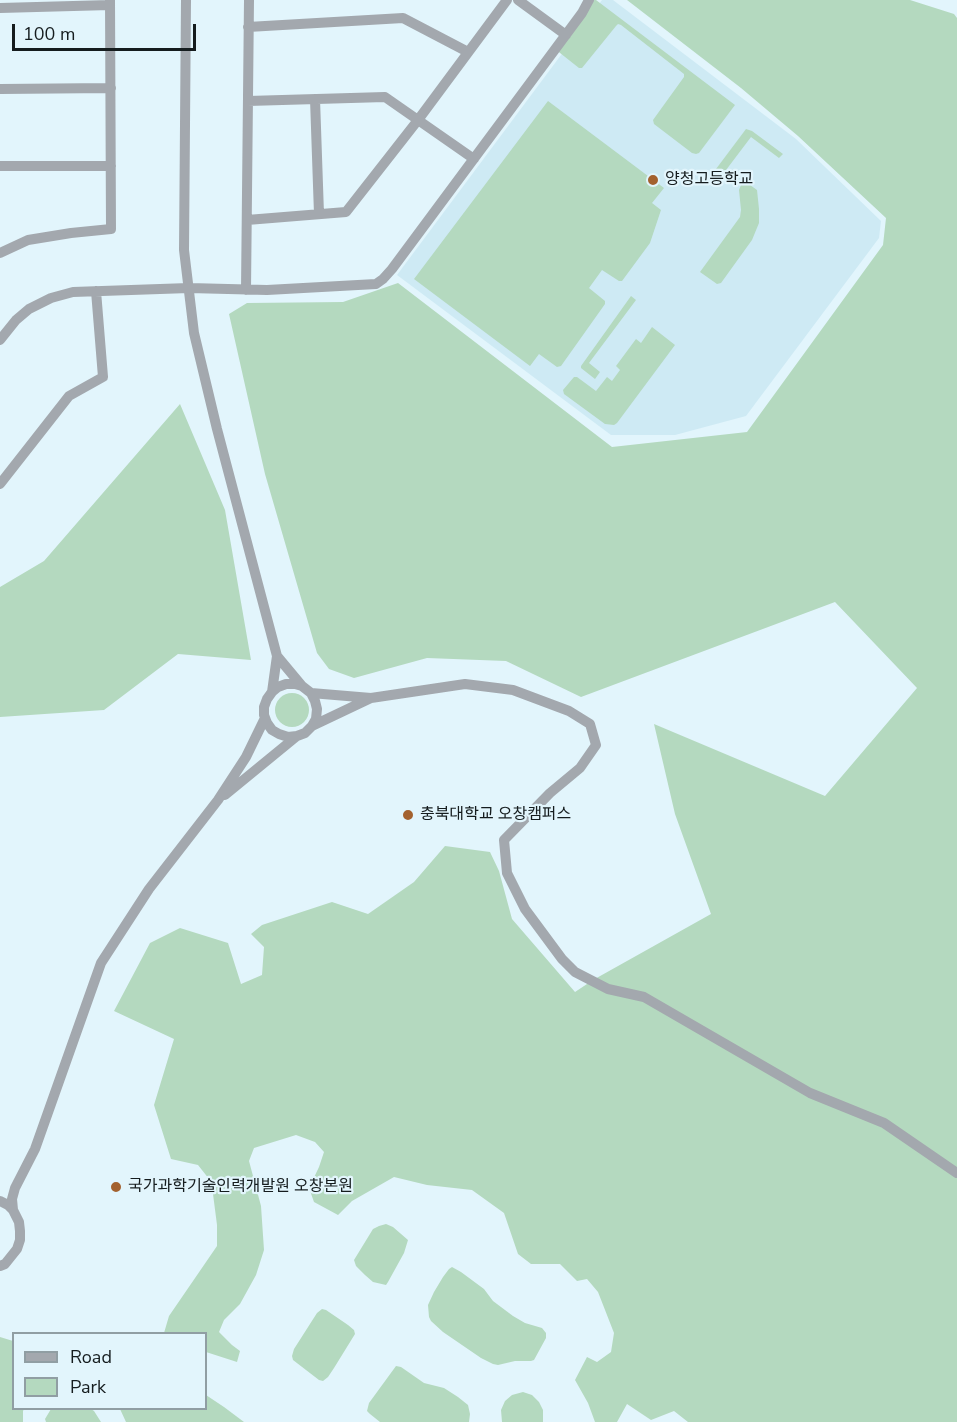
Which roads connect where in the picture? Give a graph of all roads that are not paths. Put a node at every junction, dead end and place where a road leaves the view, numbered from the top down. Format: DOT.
graph roads {
  1 [pos="186,0"];
  2 [pos="249,0"];
  3 [pos="507,0"];
  4 [pos="518,0"];
  5 [pos="589,0"];
  6 [pos="110,2"];
  7 [pos="0,8"];
  8 [pos="249,27"];
  9 [pos="566,36"];
  10 [pos="468,52"];
  11 [pos="0,88"];
  12 [pos="111,88"];
  13 [pos="315,99"];
  14 [pos="248,101"];
  15 [pos="418,120"];
  16 [pos="474,159"];
  17 [pos="0,166"];
  18 [pos="111,166"];
  19 [pos="319,214"];
  20 [pos="247,220"];
  21 [pos="0,253"];
  22 [pos="189,288"];
  23 [pos="246,290"];
  24 [pos="96,291"];
  25 [pos="0,340"];
  26 [pos="0,484"];
  27 [pos="277,656"];
  28 [pos="306,690"];
  29 [pos="272,692"];
  30 [pos="371,698"];
  31 [pos="265,718"];
  32 [pos="312,726"];
  33 [pos="297,736"];
  34 [pos="218,800"];
  35 [pos="957,1173"];
  36 [pos="15,1188"];
  37 [pos="0,1200"];
  38 [pos="14,1210"];
  39 [pos="0,1266"];
  1 -- 22 [label="street"];
  2 -- 8 [label="street"];
  3 -- 10 [label="street"];
  4 -- 9 [label="street"];
  5 -- 9 [label="street"];
  6 -- 7 [label="street"];
  6 -- 12 [label="street"];
  8 -- 10 [label="street"];
  8 -- 14 [label="street"];
  9 -- 16 [label="street"];
  10 -- 15 [label="street"];
  11 -- 12 [label="street"];
  12 -- 18 [label="street"];
  13 -- 14 [label="street"];
  13 -- 15 [label="street"];
  13 -- 19 [label="street"];
  14 -- 20 [label="street"];
  15 -- 16 [label="street"];
  15 -- 19 [label="street"];
  16 -- 23 [label="street"];
  17 -- 18 [label="street"];
  18 -- 21 [label="street"];
  19 -- 20 [label="street"];
  20 -- 23 [label="street"];
  22 -- 23 [label="street"];
  22 -- 24 [label="street"];
  22 -- 27 [label="street"];
  24 -- 25 [label="street"];
  24 -- 26 [label="street"];
  27 -- 28 [label="street"];
  27 -- 29 [label="street"];
  28 -- 29 [label="street"];
  28 -- 30 [label="street"];
  28 -- 32 [label="street"];
  29 -- 31 [label="street"];
  30 -- 32 [label="street"];
  30 -- 35 [label="street"];
  31 -- 33 [label="street"];
  31 -- 34 [label="street"];
  32 -- 33 [label="street"];
  33 -- 34 [label="street"];
  34 -- 36 [label="street"];
  36 -- 37 [label="street"];
  36 -- 38 [label="street"];
  37 -- 38 [label="street"];
  38 -- 39 [label="street"];
}
